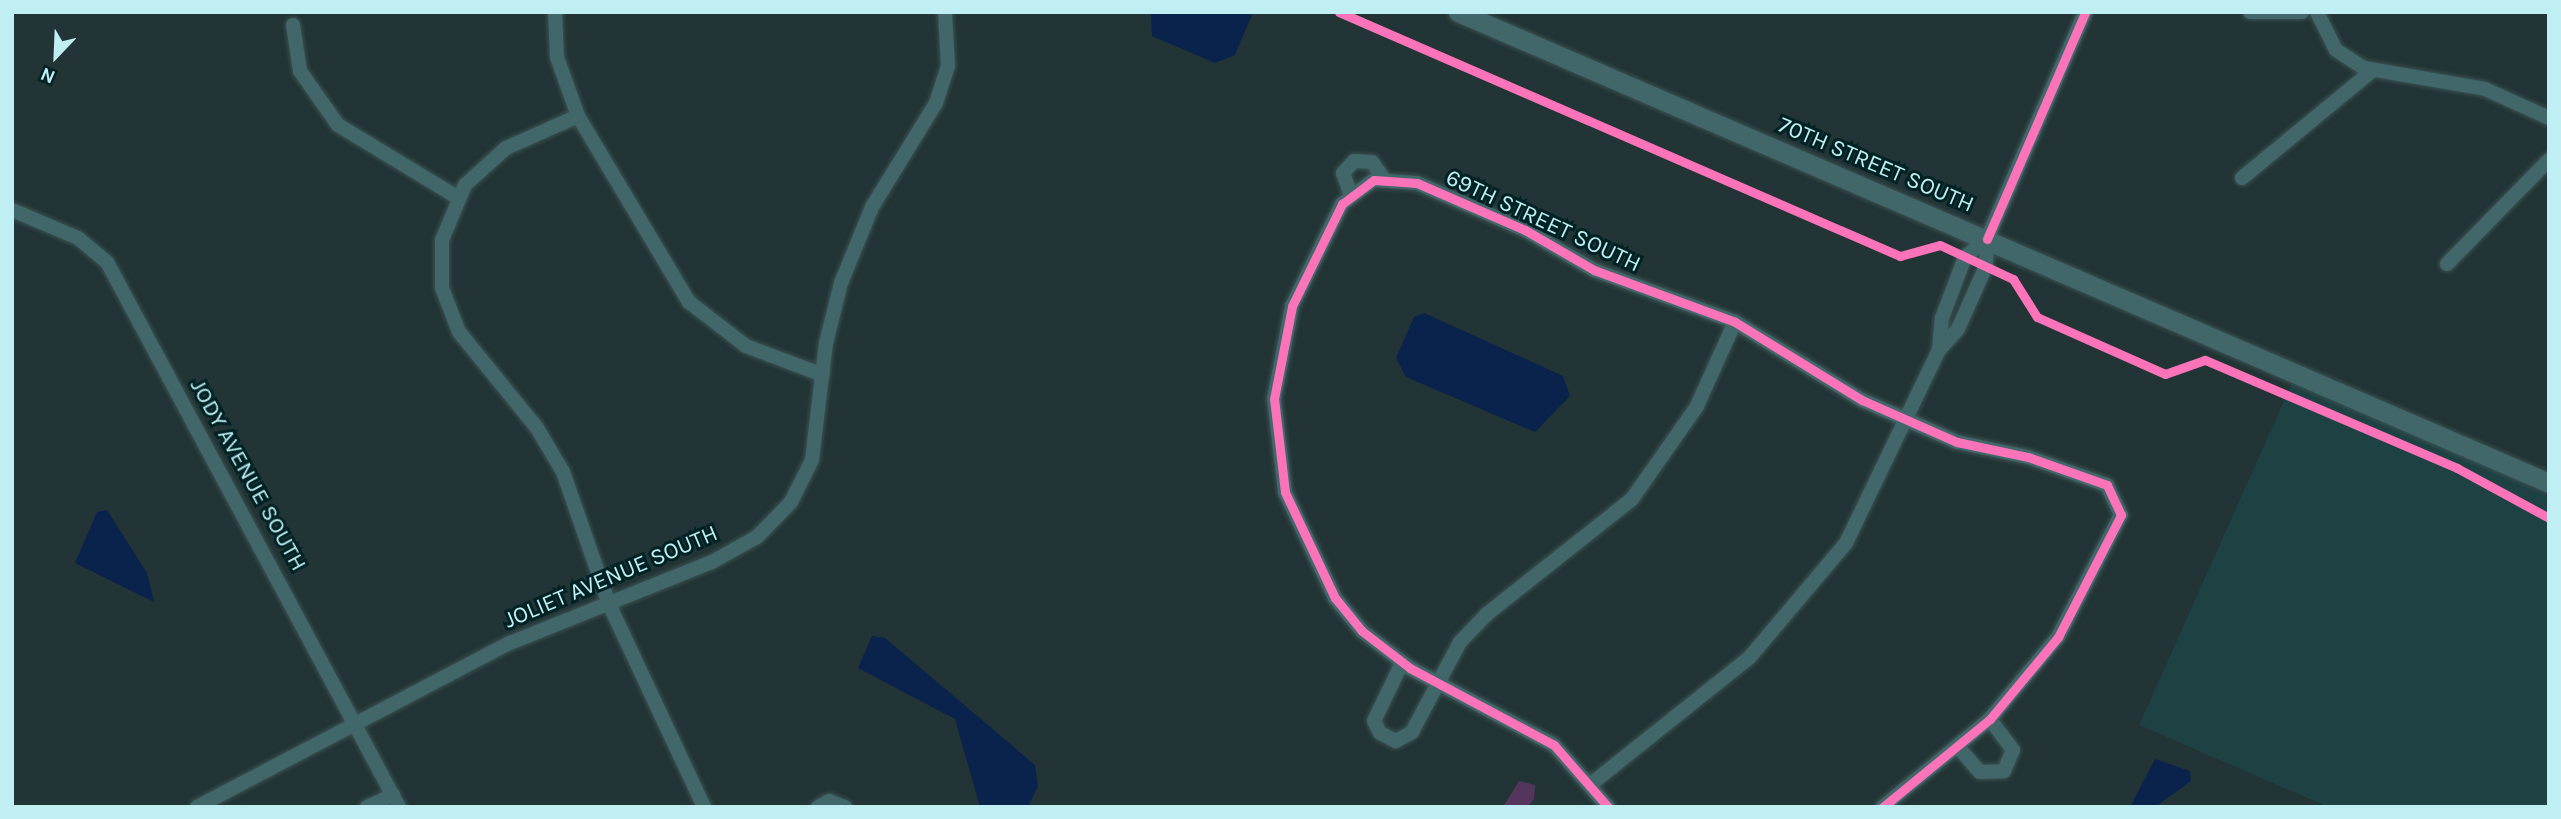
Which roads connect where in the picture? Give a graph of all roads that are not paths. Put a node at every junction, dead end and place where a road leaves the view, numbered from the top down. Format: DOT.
graph roads {
  1 [pos="555,12"];
  2 [pos="945,12"];
  3 [pos="1458,12"];
  4 [pos="2085,12"];
  5 [pos="2250,12"];
  6 [pos="2301,12"];
  7 [pos="2318,12"];
  8 [pos="293,25"];
  9 [pos="2372,71"];
  10 [pos="578,116"];
  11 [pos="2549,118"];
  12 [pos="2549,160"];
  13 [pos="1383,178"];
  14 [pos="2242,178"];
  15 [pos="1350,193"];
  16 [pos="457,197"];
  17 [pos="12,210"];
  18 [pos="1987,239"];
  19 [pos="2447,264"];
  20 [pos="1735,322"];
  21 [pos="1938,350"];
  22 [pos="823,375"];
  23 [pos="1908,421"];
  24 [pos="2428,431"];
  25 [pos="2549,483"];
  26 [pos="2549,497"];
  27 [pos="609,604"];
  28 [pos="1402,663"];
  29 [pos="1438,683"];
  30 [pos="1990,719"];
  31 [pos="358,725"];
  32 [pos="1958,747"];
  33 [pos="1591,784"];
  34 [pos="396,801"];
  35 [pos="197,807"];
  36 [pos="368,807"];
  37 [pos="704,807"];
  38 [pos="818,807"];
  39 [pos="845,807"];
  40 [pos="1608,807"];
  41 [pos="1882,807"];
  1 -- 10 [label="street"];
  2 -- 22 [label="street, JOLIET AVENUE SOUTH"];
  3 -- 18 [label="main road, 70TH STREET SOUTH"];
  4 -- 18 [label="street"];
  5 -- 6 [label="street"];
  7 -- 9 [label="street"];
  8 -- 16 [label="street"];
  9 -- 11 [label="street"];
  9 -- 14 [label="street"];
  10 -- 16 [label="street"];
  10 -- 22 [label="street"];
  12 -- 19 [label="street"];
  13 -- 15 [label="street"];
  13 -- 15 [label="street"];
  13 -- 20 [label="street, 69TH STREET SOUTH"];
  15 -- 28 [label="street"];
  16 -- 27 [label="street"];
  17 -- 31 [label="street, JODY AVENUE SOUTH"];
  18 -- 21 [label="street"];
  18 -- 21 [label="street"];
  18 -- 24 [label="main road, 70TH STREET SOUTH"];
  20 -- 23 [label="street, 69TH STREET SOUTH"];
  20 -- 29 [label="street"];
  21 -- 23 [label="street"];
  22 -- 27 [label="street, JOLIET AVENUE SOUTH"];
  23 -- 30 [label="street, 69TH STREET SOUTH"];
  23 -- 33 [label="street"];
  24 -- 25 [label="main road, 70TH STREET SOUTH"];
  24 -- 26 [label="main road, 70TH STREET SOUTH"];
  27 -- 31 [label="street, JOLIET AVENUE SOUTH"];
  27 -- 37 [label="street"];
  28 -- 29 [label="street"];
  28 -- 29 [label="street"];
  29 -- 33 [label="street"];
  30 -- 32 [label="street"];
  30 -- 32 [label="street"];
  31 -- 34 [label="street, JODY AVENUE SOUTH"];
  31 -- 35 [label="street, JOLIET AVENUE SOUTH"];
  32 -- 41 [label="street"];
  33 -- 40 [label="street"];
  34 -- 36 [label="street"];
  38 -- 39 [label="street"];
}
